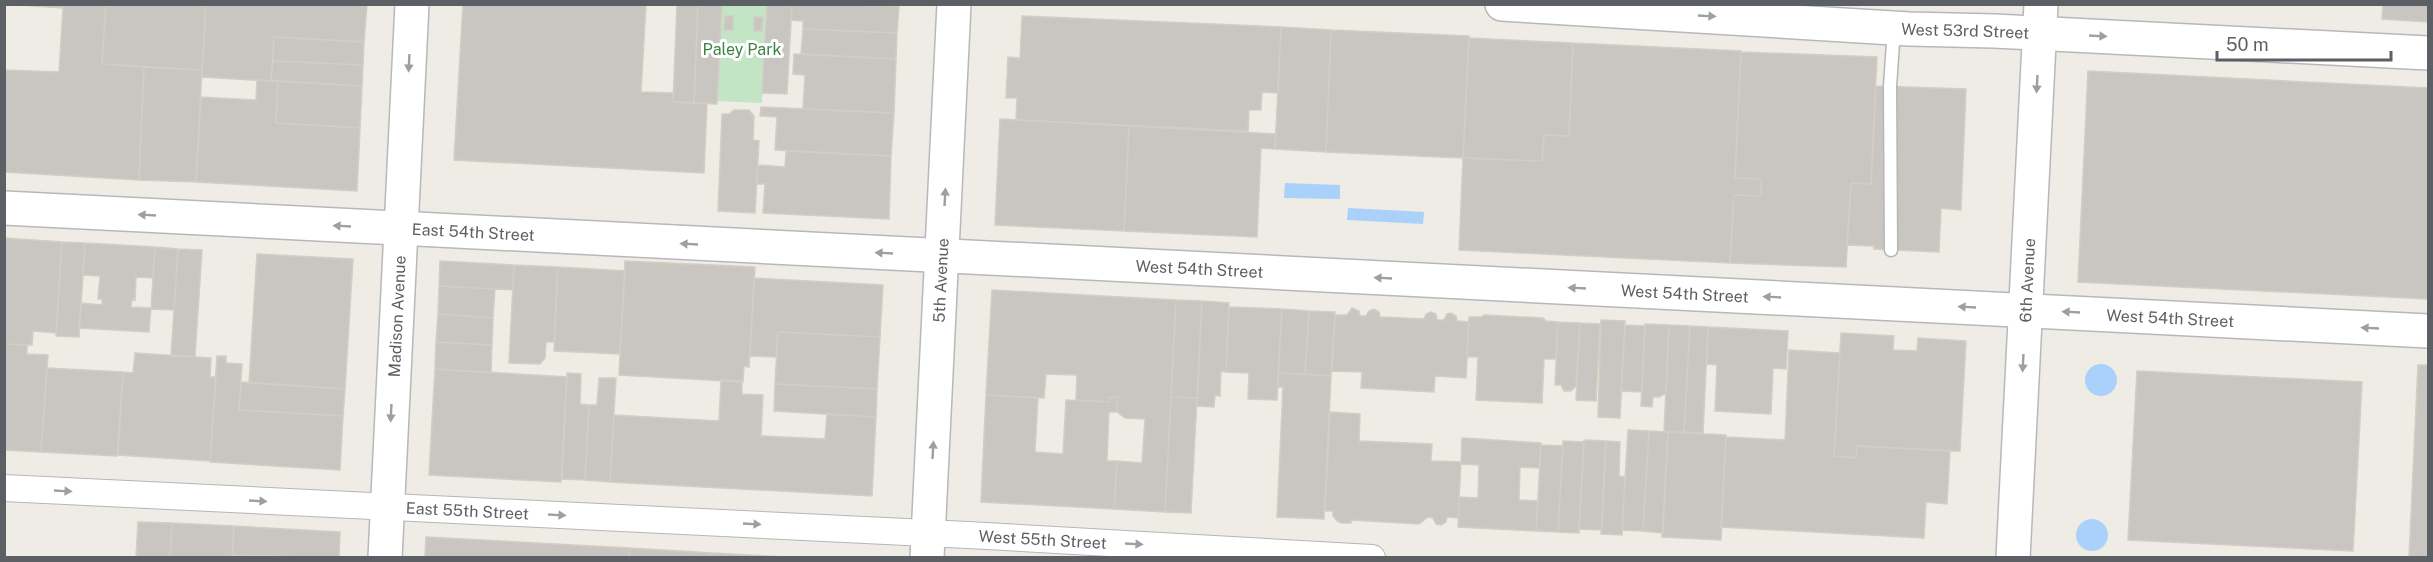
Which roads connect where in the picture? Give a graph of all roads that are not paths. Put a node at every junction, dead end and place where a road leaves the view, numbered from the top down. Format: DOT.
graph roads {
  1 [pos="412,4"];
  2 [pos="954,4"];
  3 [pos="1502,4"];
  4 [pos="2041,19"];
  5 [pos="1894,28"];
  6 [pos="2428,53"];
  7 [pos="4,208"];
  8 [pos="400,229"];
  9 [pos="1891,250"];
  10 [pos="942,256"];
  11 [pos="2025,310"];
  12 [pos="2428,332"];
  13 [pos="4,488"];
  14 [pos="386,506"];
  15 [pos="928,545"];
  16 [pos="385,558"];
  17 [pos="1372,558"];
  18 [pos="2013,558"];
  1 -- 8 [label="main road, Madison Avenue, one-way"];
  10 -- 2 [label="main road, 5th Avenue, one-way"];
  3 -- 5 [label="main road, West 53rd Street, one-way"];
  4 -- 5 [label="main road, West 53rd Street"];
  4 -- 6 [label="main road, West 53rd Street, one-way"];
  4 -- 11 [label="main road, 6th Avenue, one-way"];
  5 -- 9 [label="lane"];
  8 -- 7 [label="main road, East 54th Street, one-way"];
  10 -- 8 [label="main road, East 54th Street, one-way"];
  8 -- 14 [label="main road, Madison Avenue, one-way"];
  11 -- 10 [label="main road, West 54th Street, one-way"];
  15 -- 10 [label="main road, 5th Avenue, one-way"];
  12 -- 11 [label="main road, West 54th Street, one-way"];
  11 -- 18 [label="main road, 6th Avenue, one-way"];
  13 -- 14 [label="street, East 55th Street, one-way"];
  14 -- 15 [label="street, East 55th Street, one-way"];
  14 -- 16 [label="main road, Madison Avenue"];
  15 -- 17 [label="street, West 55th Street, one-way"];
}
